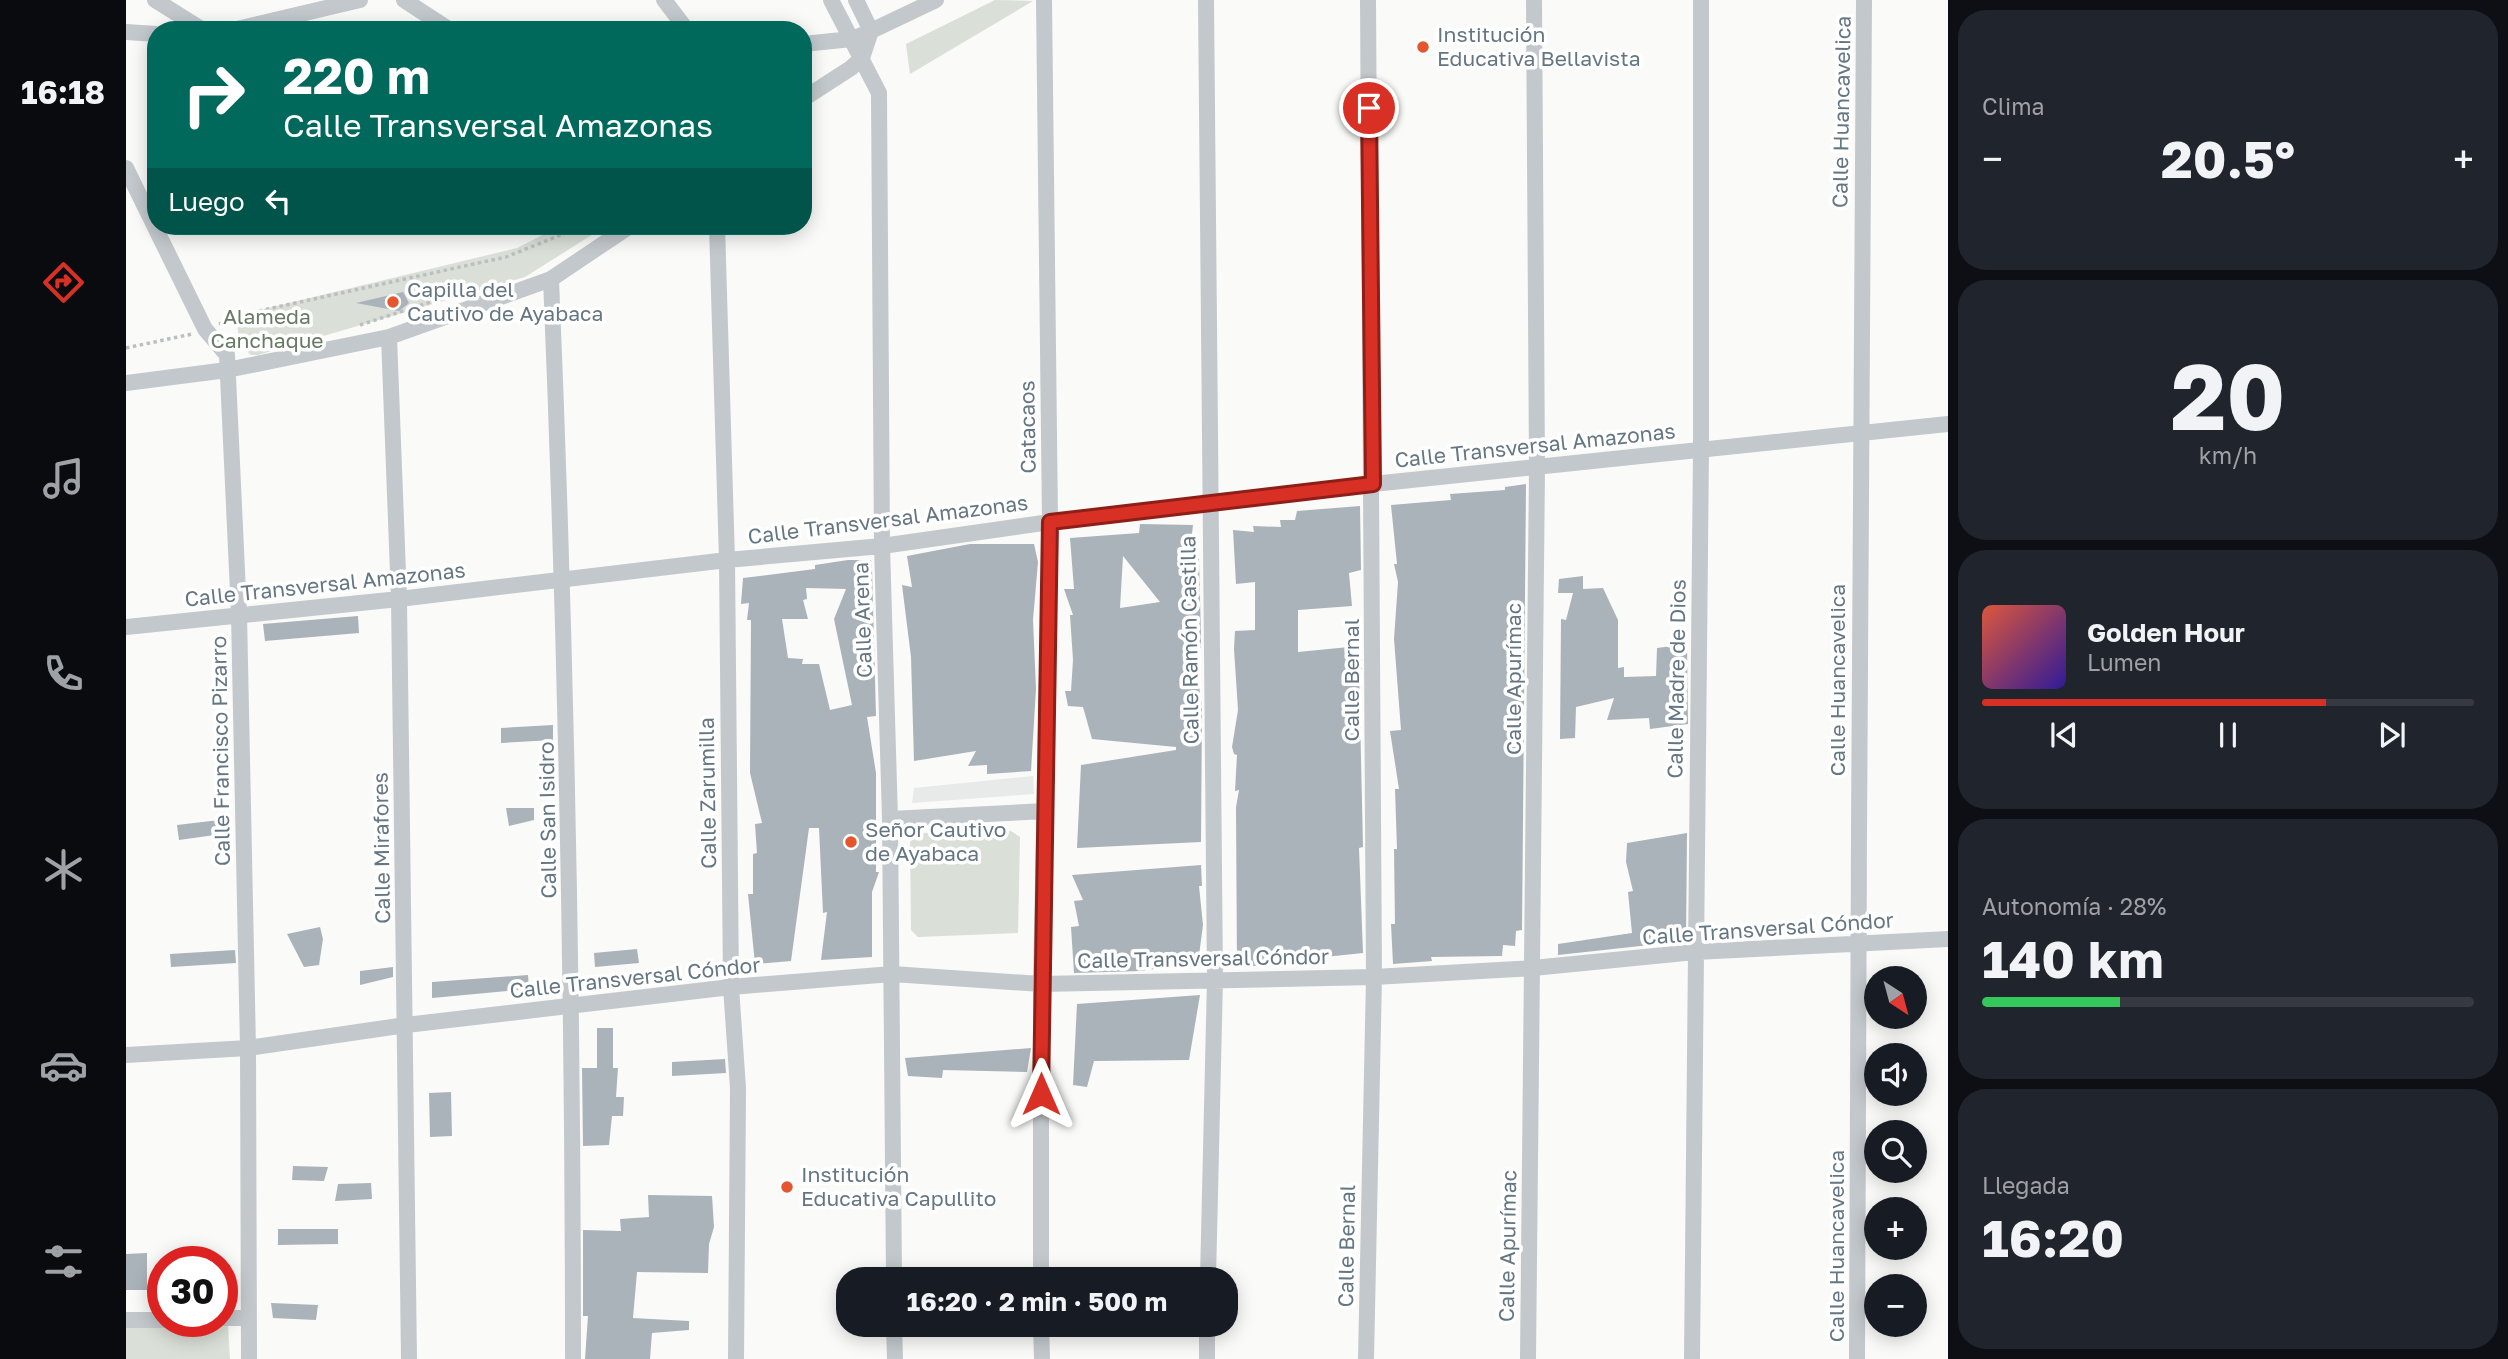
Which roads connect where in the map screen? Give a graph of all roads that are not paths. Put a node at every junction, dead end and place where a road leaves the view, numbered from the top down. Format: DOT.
graph roads {
  1 [pos="155,0"];
  2 [pos="360,0"];
  3 [pos="404,0"];
  4 [pos="664,0"];
  5 [pos="831,0"];
  6 [pos="856,0"];
  7 [pos="936,0"];
  8 [pos="1044,0"];
  9 [pos="1206,0"];
  10 [pos="1368,0"];
  11 [pos="1534,0"];
  12 [pos="1701,0"];
  13 [pos="1864,0"];
  14 [pos="189,21"];
  15 [pos="271,21"];
  16 [pos="436,21"];
  17 [pos="680,21"];
  18 [pos="872,31"];
  19 [pos="126,32"];
  20 [pos="147,33"];
  21 [pos="852,39"];
  22 [pos="812,43"];
  23 [pos="862,58"];
  24 [pos="812,94"];
  25 [pos="126,168"];
  26 [pos="147,193"];
  27 [pos="165,235"];
  28 [pos="617,235"];
  29 [pos="717,235"];
  30 [pos="551,279"];
  31 [pos="389,337"];
  32 [pos="227,370"];
  33 [pos="126,383"];
  34 [pos="1948,424"];
  35 [pos="1858,434"];
  36 [pos="1701,449"];
  37 [pos="1537,468"];
  38 [pos="1373,484"];
  39 [pos="1209,503"];
  40 [pos="1050,522"];
  41 [pos="882,546"];
  42 [pos="727,560"];
  43 [pos="564,580"];
  44 [pos="398,599"];
  45 [pos="239,614"];
  46 [pos="126,627"];
  47 [pos="1046,811"];
  48 [pos="890,819"];
  49 [pos="1948,939"];
  50 [pos="1860,944"];
  51 [pos="1695,952"];
  52 [pos="1533,968"];
  53 [pos="892,974"];
  54 [pos="1374,977"];
  55 [pos="1215,979"];
  56 [pos="1041,984"];
  57 [pos="731,987"];
  58 [pos="573,1007"];
  59 [pos="406,1025"];
  60 [pos="248,1048"];
  61 [pos="126,1055"];
  62 [pos="894,1267"];
  63 [pos="1041,1267"];
  64 [pos="1209,1267"];
  65 [pos="238,1318"];
  66 [pos="249,1318"];
  67 [pos="126,1320"];
  68 [pos="147,1320"];
  69 [pos="894,1337"];
  70 [pos="1041,1337"];
  71 [pos="1208,1337"];
  72 [pos="249,1359"];
  73 [pos="410,1359"];
  74 [pos="573,1359"];
  75 [pos="736,1359"];
  76 [pos="895,1359"];
  77 [pos="1042,1359"];
  78 [pos="1207,1359"];
  79 [pos="1366,1359"];
  80 [pos="1528,1359"];
  81 [pos="1692,1359"];
  82 [pos="1857,1359"];
  1 -- 14 [label="street"];
  2 -- 15 [label="street"];
  3 -- 16 [label="street"];
  4 -- 17 [label="street"];
  5 -- 21 [label="street, Calle Arena"];
  6 -- 18 [label="street"];
  7 -- 18 [label="street"];
  8 -- 40 [label="street, Catacaos"];
  9 -- 39 [label="street, Calle Ramón Castilla"];
  10 -- 38 [label="street, Calle Bernal"];
  11 -- 37 [label="street, Calle Apurímac"];
  12 -- 36 [label="street, Calle Madre de Dios"];
  13 -- 35 [label="street, Calle Huancavelica"];
  18 -- 21 [label="street"];
  18 -- 23 [label="street"];
  19 -- 20 [label="street"];
  21 -- 22 [label="street"];
  21 -- 23 [label="street, Calle Arena"];
  23 -- 24 [label="street"];
  23 -- 41 [label="street, Calle Arena"];
  25 -- 26 [label="street, Calle Francisco Pizarro"];
  27 -- 32 [label="street, Calle Francisco Pizarro"];
  28 -- 30 [label="street"];
  29 -- 42 [label="street, Calle Zarumilla"];
  30 -- 31 [label="street"];
  30 -- 43 [label="street, Calle San Isidro"];
  31 -- 32 [label="street"];
  31 -- 44 [label="street, Calle Mirafores"];
  32 -- 33 [label="street"];
  32 -- 45 [label="street, Calle Francisco Pizarro"];
  34 -- 35 [label="street, Calle Transversal Amazonas"];
  35 -- 36 [label="street, Calle Transversal Amazonas"];
  35 -- 50 [label="street, Calle Huancavelica"];
  36 -- 37 [label="street, Calle Transversal Amazonas"];
  36 -- 51 [label="street, Calle Madre de Dios"];
  37 -- 38 [label="street, Calle Transversal Amazonas"];
  37 -- 52 [label="street, Calle Apurímac"];
  38 -- 39 [label="street, Calle Transversal Amazonas"];
  38 -- 54 [label="street, Calle Bernal"];
  39 -- 40 [label="street, Calle Transversal Amazonas"];
  39 -- 55 [label="street, Calle Ramón Castilla"];
  40 -- 41 [label="street, Calle Transversal Amazonas"];
  40 -- 47 [label="street, Catacaos"];
  41 -- 42 [label="street, Calle Transversal Amazonas"];
  41 -- 48 [label="street, Calle Arena"];
  42 -- 43 [label="street, Calle Transversal Amazonas"];
  42 -- 57 [label="street, Calle Zarumilla"];
  43 -- 44 [label="street, Calle Transversal Amazonas"];
  43 -- 58 [label="street, Calle San Isidro"];
  44 -- 45 [label="street, Calle Transversal Amazonas"];
  44 -- 59 [label="street, Calle Mirafores"];
  45 -- 46 [label="street, Calle Transversal Amazonas"];
  45 -- 60 [label="street, Calle Francisco Pizarro"];
  47 -- 48 [label="street"];
  47 -- 56 [label="street, Catacaos"];
  48 -- 53 [label="street, Calle Arena"];
  49 -- 50 [label="street, Calle Transversal Cóndor"];
  50 -- 51 [label="street, Calle Transversal Cóndor"];
  50 -- 82 [label="street, Calle Huancavelica"];
  51 -- 52 [label="street, Calle Transversal Cóndor"];
  51 -- 81 [label="street, Calle Madre de Dios"];
  52 -- 54 [label="street, Calle Transversal Cóndor"];
  52 -- 80 [label="street, Calle Apurímac"];
  53 -- 56 [label="street, Calle Transversal Cóndor"];
  53 -- 57 [label="street, Calle Transversal Cóndor"];
  53 -- 62 [label="street, Calle Arena"];
  54 -- 55 [label="street, Calle Transversal Cóndor"];
  54 -- 79 [label="street, Calle Bernal"];
  55 -- 56 [label="street, Calle Transversal Cóndor"];
  55 -- 64 [label="street, Calle Ramón Castilla"];
  56 -- 63 [label="street, Catacaos"];
  57 -- 58 [label="street, Calle Transversal Cóndor"];
  57 -- 75 [label="street, Calle Zarumilla"];
  58 -- 59 [label="street, Calle Transversal Cóndor"];
  58 -- 74 [label="street, Calle San Isidro"];
  59 -- 60 [label="street, Calle Transversal Cóndor"];
  59 -- 73 [label="street, Calle Mirafores"];
  60 -- 61 [label="street, Calle Transversal Cóndor"];
  60 -- 66 [label="street, Calle Francisco Pizarro"];
  65 -- 66 [label="street"];
  66 -- 72 [label="street, Calle Francisco Pizarro"];
  67 -- 68 [label="street"];
  69 -- 76 [label="street"];
  70 -- 77 [label="street"];
  71 -- 78 [label="street"];
}
